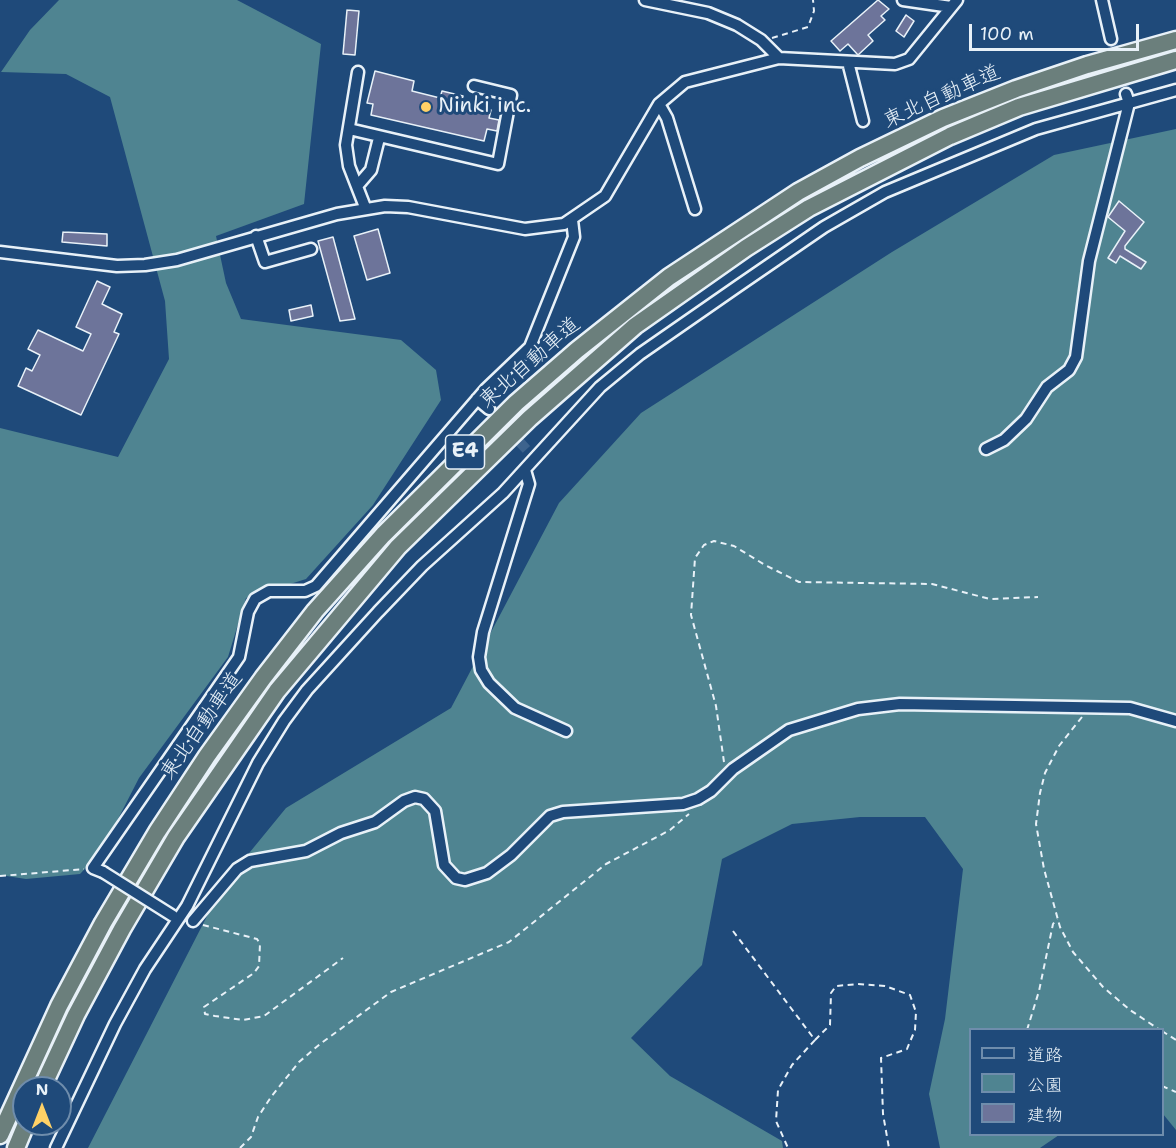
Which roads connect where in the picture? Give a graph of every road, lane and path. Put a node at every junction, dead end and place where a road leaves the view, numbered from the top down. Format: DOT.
graph roads {
  1 [pos="645,0"];
  2 [pos="813,0"];
  3 [pos="903,0"];
  4 [pos="1102,0"];
  5 [pos="954,4"];
  6 [pos="1111,39"];
  7 [pos="761,40"];
  8 [pos="1176,40"];
  9 [pos="779,58"];
  10 [pos="1176,60"];
  11 [pos="848,62"];
  12 [pos="358,72"];
  13 [pos="474,86"];
  14 [pos="1176,90"];
  15 [pos="1128,98"];
  16 [pos="659,104"];
  17 [pos="863,121"];
  18 [pos="349,129"];
  19 [pos="380,138"];
  20 [pos="358,185"];
  21 [pos="365,207"];
  22 [pos="695,209"];
  23 [pos="572,220"];
  24 [pos="256,236"];
  25 [pos="311,249"];
  26 [pos="0,252"];
  27 [pos="477,399"];
  28 [pos="489,409"];
  29 [pos="986,449"];
  30 [pos="525,470"];
  31 [pos="1038,597"];
  32 [pos="1089,708"];
  33 [pos="1176,721"];
  34 [pos="566,731"];
  35 [pos="725,777"];
  36 [pos="698,799"];
  37 [pos="98,870"];
  38 [pos="0,876"];
  39 [pos="176,917"];
  40 [pos="1058,919"];
  41 [pos="198,923"];
  42 [pos="732,931"];
  43 [pos="344,958"];
  44 [pos="1027,1028"];
  45 [pos="1158,1028"];
  46 [pos="815,1040"];
  47 [pos="48,1076"];
  48 [pos="0,1135"];
  49 [pos="56,1148"];
  50 [pos="240,1148"];
  51 [pos="788,1148"];
  52 [pos="889,1148"];
  1 -- 7 [label="street"];
  2 -- 7 [label="path"];
  3 -- 5 [label="street"];
  4 -- 6 [label="street"];
  5 -- 11 [label="street"];
  7 -- 9 [label="street"];
  8 -- 48 [label="highway, 東北自動車道 / E4"];
  9 -- 11 [label="street"];
  9 -- 16 [label="street"];
  10 -- 47 [label="highway, 東北自動車道 / E4"];
  11 -- 17 [label="street"];
  12 -- 18 [label="street"];
  13 -- 19 [label="street"];
  14 -- 15 [label="street"];
  15 -- 29 [label="street"];
  15 -- 30 [label="street"];
  16 -- 22 [label="street"];
  16 -- 23 [label="street"];
  18 -- 19 [label="street"];
  18 -- 20 [label="street"];
  19 -- 20 [label="street"];
  20 -- 21 [label="street"];
  21 -- 23 [label="street"];
  21 -- 24 [label="street"];
  23 -- 27 [label="street"];
  24 -- 25 [label="street"];
  24 -- 26 [label="street"];
  27 -- 28 [label="street"];
  27 -- 37 [label="street"];
  30 -- 34 [label="street"];
  30 -- 39 [label="street"];
  31 -- 35 [label="path"];
  32 -- 33 [label="street"];
  32 -- 35 [label="street"];
  32 -- 40 [label="path"];
  35 -- 36 [label="street"];
  36 -- 41 [label="street"];
  36 -- 50 [label="path"];
  37 -- 38 [label="path"];
  37 -- 39 [label="street, bridge"];
  39 -- 41 [label="street"];
  39 -- 49 [label="street"];
  40 -- 44 [label="path"];
  40 -- 45 [label="path"];
  41 -- 43 [label="path"];
  42 -- 46 [label="path"];
  46 -- 51 [label="path"];
  46 -- 52 [label="path"];
}
